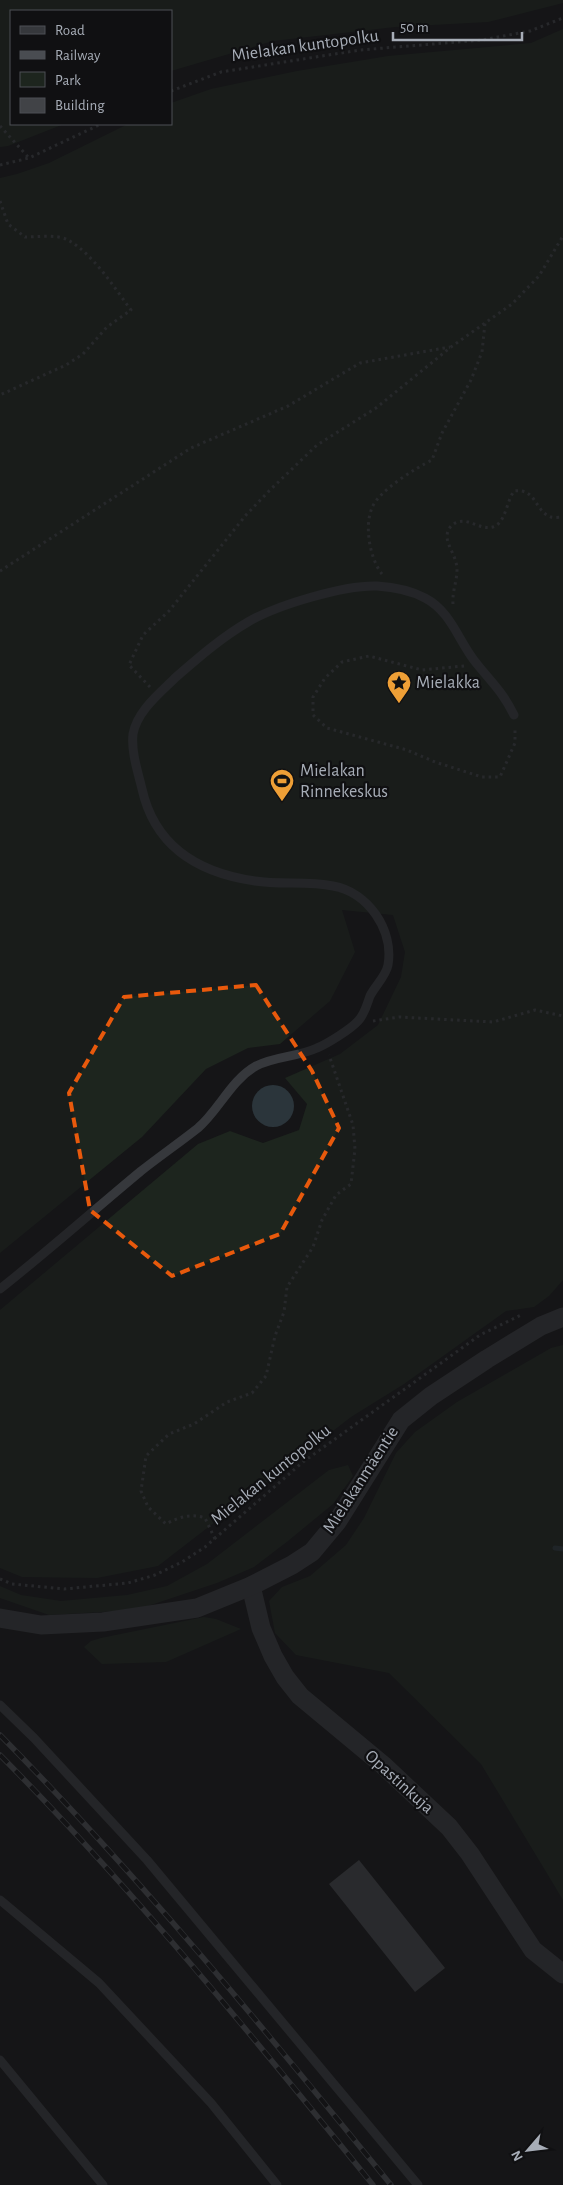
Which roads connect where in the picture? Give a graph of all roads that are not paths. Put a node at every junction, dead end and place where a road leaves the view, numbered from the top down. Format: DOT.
graph roads {
  1 [pos="514,715"];
  2 [pos="0,1289"];
  3 [pos="563,1318"];
  4 [pos="251,1586"];
  5 [pos="0,1618"];
  6 [pos="0,1705"];
  7 [pos="0,1900"];
  8 [pos="563,1974"];
  9 [pos="0,2060"];
  10 [pos="103,2185"];
  11 [pos="277,2185"];
  12 [pos="418,2185"];
  1 -- 2 [label="lane"];
  3 -- 4 [label="street, Mielakanmäentie"];
  4 -- 5 [label="street, Mielakanmäentie"];
  4 -- 8 [label="street, Opastinkuja"];
  6 -- 12 [label="lane"];
  7 -- 11 [label="lane"];
  9 -- 10 [label="lane"];
}
